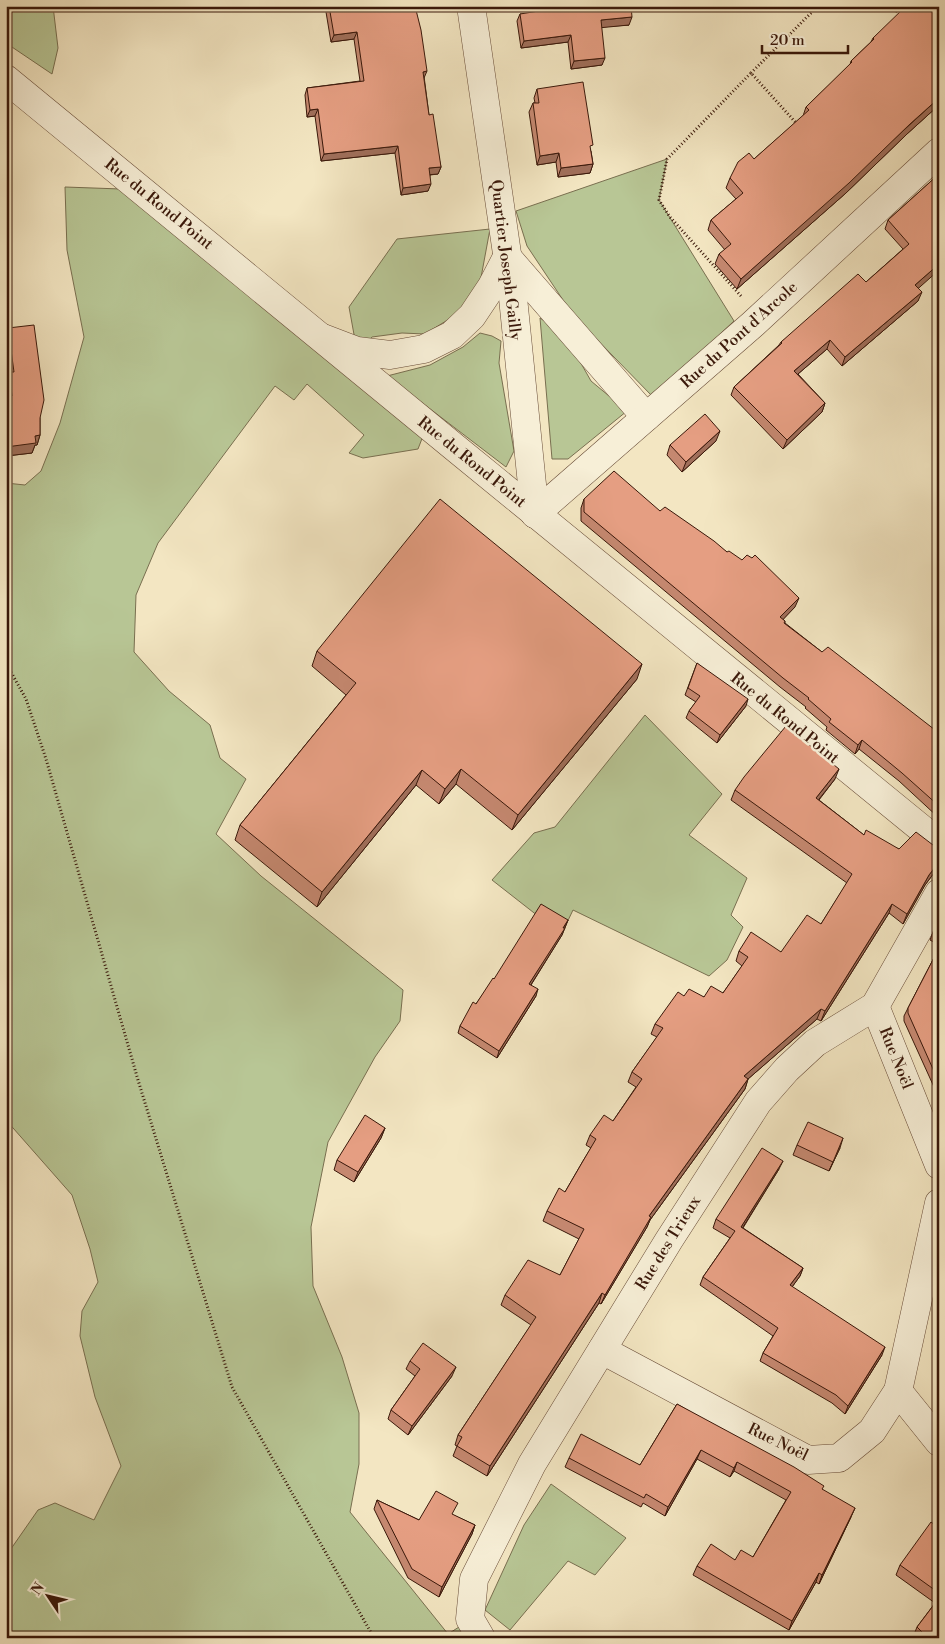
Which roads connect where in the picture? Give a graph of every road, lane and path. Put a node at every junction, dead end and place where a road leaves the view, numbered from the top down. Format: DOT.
graph roads {
  1 [pos="471,6"];
  2 [pos="818,6"];
  3 [pos="892,6"];
  4 [pos="905,21"];
  5 [pos="751,74"];
  6 [pos="6,79"];
  7 [pos="804,131"];
  8 [pos="939,152"];
  9 [pos="507,257"];
  10 [pos="760,317"];
  11 [pos="318,336"];
  12 [pos="646,418"];
  13 [pos="535,514"];
  14 [pos="6,663"];
  15 [pos="939,843"];
  16 [pos="939,893"];
  17 [pos="875,1006"];
  18 [pos="939,1165"];
  19 [pos="939,1203"];
  20 [pos="602,1350"];
  21 [pos="898,1391"];
  22 [pos="939,1442"];
  23 [pos="374,1638"];
  24 [pos="481,1638"];
  1 -- 9 [label="street, Quartier Joseph Gailly"];
  2 -- 5 [label="path"];
  3 -- 4 [label="path"];
  5 -- 7 [label="path"];
  5 -- 10 [label="path"];
  6 -- 11 [label="street, Rue du Rond Point"];
  8 -- 10 [label="street, Rue du Pont d'Arcole"];
  9 -- 11 [label="street"];
  9 -- 12 [label="street"];
  9 -- 13 [label="street, Quartier Joseph Gailly"];
  10 -- 12 [label="street, Rue du Pont d'Arcole"];
  11 -- 13 [label="street, Rue du Rond Point"];
  12 -- 13 [label="street, Rue du Pont d'Arcole"];
  13 -- 15 [label="street, Rue du Rond Point"];
  14 -- 23 [label="path"];
  16 -- 17 [label="street, Rue des Trieux"];
  17 -- 18 [label="street, Rue Noël"];
  17 -- 20 [label="street, Rue des Trieux"];
  19 -- 21 [label="street, Rue Noël"];
  20 -- 21 [label="street, Rue Noël"];
  20 -- 24 [label="street, Rue des Trieux"];
  21 -- 22 [label="street"];
}
